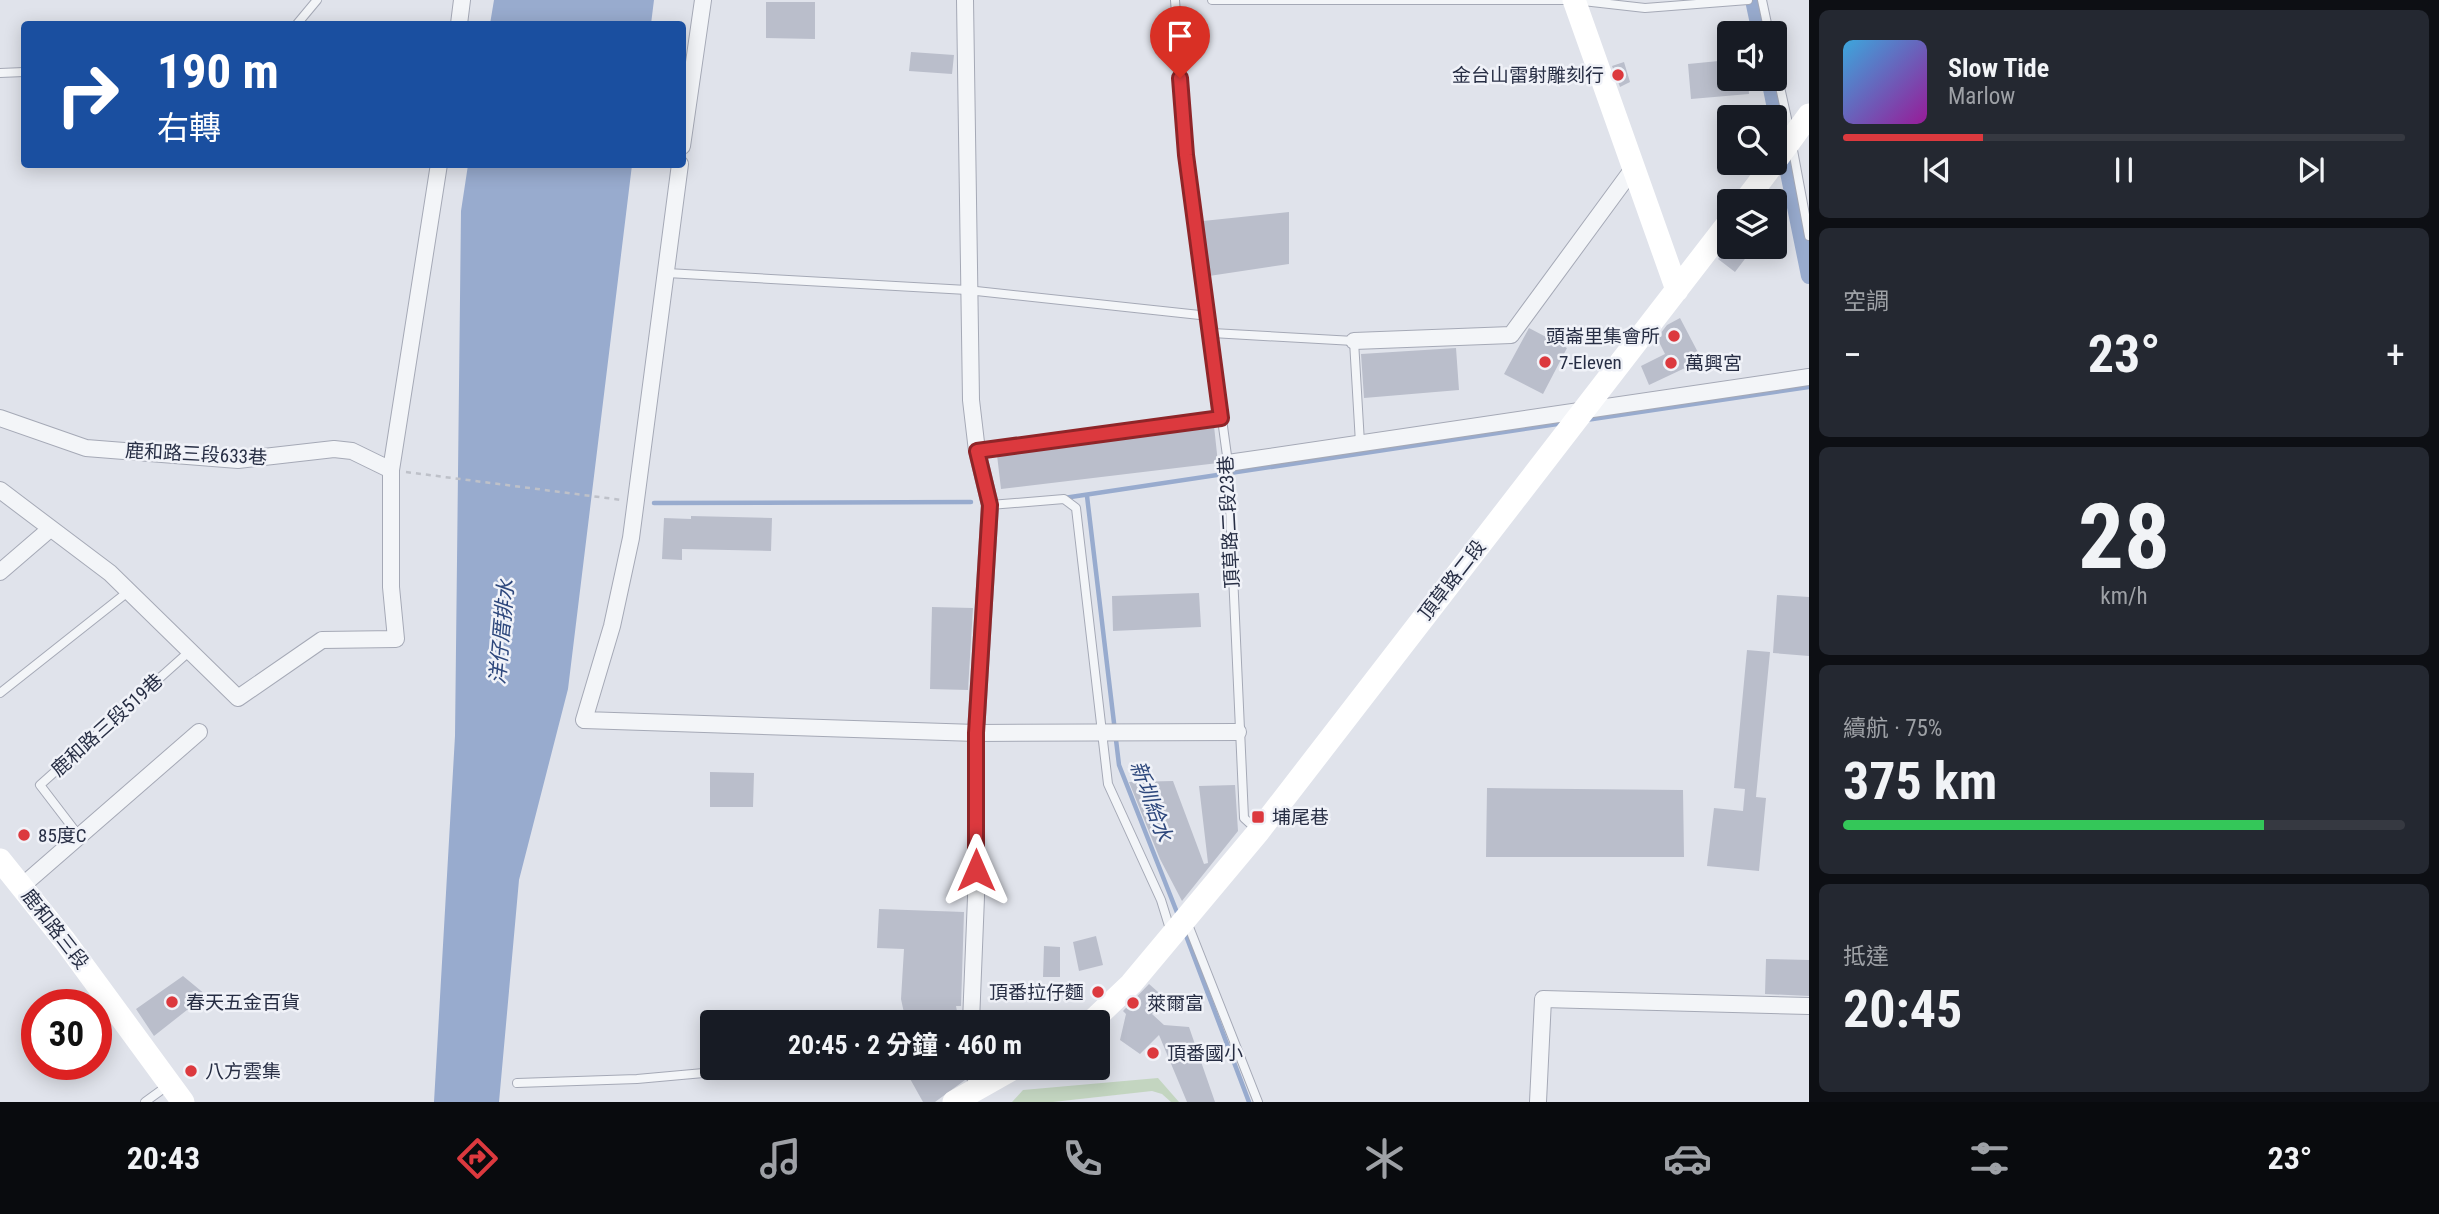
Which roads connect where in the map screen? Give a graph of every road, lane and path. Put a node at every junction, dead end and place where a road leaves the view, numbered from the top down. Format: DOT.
graph roads {
  1 [pos="317,0"];
  2 [pos="462,0"];
  3 [pos="703,0"];
  4 [pos="965,0"];
  5 [pos="1175,0"];
  6 [pos="1212,0"];
  7 [pos="1574,0"];
  8 [pos="1762,0"];
  9 [pos="1340,1"];
  10 [pos="1745,1"];
  11 [pos="300,21"];
  12 [pos="459,21"];
  13 [pos="1766,21"];
  14 [pos="21,72"];
  15 [pos="0,73"];
  16 [pos="1781,91"];
  17 [pos="1809,115"];
  18 [pos="686,118"];
  19 [pos="1791,141"];
  20 [pos="1787,146"];
  21 [pos="1635,166"];
  22 [pos="438,168"];
  23 [pos="680,168"];
  24 [pos="1765,175"];
  25 [pos="1754,189"];
  26 [pos="1809,236"];
  27 [pos="1717,238"];
  28 [pos="667,273"];
  29 [pos="967,290"];
  30 [pos="1677,290"];
  31 [pos="1209,316"];
  32 [pos="1212,333"];
  33 [pos="1354,341"];
  34 [pos="1809,377"];
  35 [pos="1583,410"];
  36 [pos="0,418"];
  37 [pos="1221,418"];
  38 [pos="1360,443"];
  39 [pos="977,451"];
  40 [pos="1227,463"];
  41 [pos="391,470"];
  42 [pos="0,490"];
  43 [pos="635,502"];
  44 [pos="990,505"];
  45 [pos="50,529"];
  46 [pos="0,572"];
  47 [pos="130,590"];
  48 [pos="191,650"];
  49 [pos="0,693"];
  50 [pos="199,732"];
  51 [pos="1238,732"];
  52 [pos="976,733"];
  53 [pos="1100,733"];
  54 [pos="1259,831"];
  55 [pos="79,836"];
  56 [pos="0,860"];
  57 [pos="22,886"];
  58 [pos="1179,927"];
  59 [pos="1809,1006"];
  60 [pos="971,1010"];
  61 [pos="1106,1010"];
  62 [pos="700,1073"];
  63 [pos="974,1080"];
  64 [pos="517,1083"];
  65 [pos="176,1093"];
  66 [pos="145,1102"];
  67 [pos="954,1102"];
  68 [pos="1258,1102"];
  69 [pos="1538,1102"];
  1 -- 11 [label="lane"];
  2 -- 12 [label="street"];
  3 -- 18 [label="street"];
  4 -- 29 [label="street"];
  5 -- 31 [label="lane, 頂草路二段23巷"];
  6 -- 9 [label="lane"];
  7 -- 9 [label="lane"];
  7 -- 10 [label="lane"];
  7 -- 21 [label="street"];
  8 -- 13 [label="lane"];
  14 -- 15 [label="lane"];
  16 -- 19 [label="lane"];
  17 -- 19 [label="street"];
  19 -- 20 [label="street"];
  19 -- 26 [label="lane"];
  21 -- 30 [label="street"];
  21 -- 33 [label="street"];
  22 -- 41 [label="street"];
  23 -- 28 [label="street"];
  24 -- 25 [label="street"];
  27 -- 30 [label="street, 頂草路二段"];
  28 -- 29 [label="lane"];
  28 -- 43 [label="street"];
  29 -- 31 [label="lane"];
  29 -- 39 [label="street"];
  30 -- 35 [label="street, 頂草路二段"];
  31 -- 32 [label="lane, 頂草路二段23巷"];
  32 -- 33 [label="lane"];
  32 -- 37 [label="lane, 頂草路二段23巷"];
  33 -- 38 [label="lane"];
  34 -- 35 [label="street"];
  35 -- 38 [label="street"];
  35 -- 54 [label="street, 頂草路二段"];
  36 -- 41 [label="street, 鹿和路三段633巷"];
  37 -- 39 [label="lane"];
  37 -- 40 [label="lane, 頂草路二段23巷"];
  38 -- 40 [label="street"];
  39 -- 44 [label="street"];
  40 -- 51 [label="lane, 頂草路二段23巷"];
  41 -- 43 [label="path"];
  41 -- 48 [label="street"];
  42 -- 45 [label="street"];
  43 -- 52 [label="street"];
  44 -- 52 [label="street"];
  44 -- 53 [label="lane"];
  45 -- 46 [label="street"];
  45 -- 47 [label="street"];
  47 -- 48 [label="street"];
  47 -- 49 [label="lane"];
  48 -- 55 [label="lane, 鹿和路三段519巷"];
  50 -- 55 [label="street"];
  51 -- 53 [label="street"];
  51 -- 54 [label="lane, 頂草路二段23巷"];
  52 -- 53 [label="street"];
  52 -- 60 [label="street"];
  53 -- 58 [label="lane"];
  54 -- 58 [label="street, 頂草路二段"];
  55 -- 57 [label="street"];
  56 -- 57 [label="street, 鹿和路三段"];
  57 -- 65 [label="street, 鹿和路三段"];
  58 -- 61 [label="street, 頂草路二段"];
  58 -- 68 [label="lane"];
  59 -- 69 [label="street"];
  62 -- 64 [label="lane"];
  63 -- 67 [label="street"];
  65 -- 66 [label="lane"];
}
